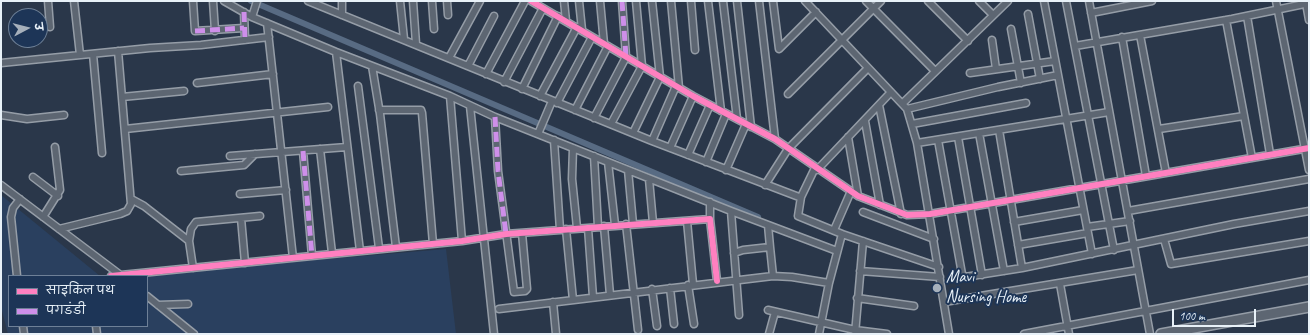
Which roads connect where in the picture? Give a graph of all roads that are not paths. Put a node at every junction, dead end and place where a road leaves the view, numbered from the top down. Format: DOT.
graph roads {
  1 [pos="48,1"];
  2 [pos="74,1"];
  3 [pos="193,1"];
  4 [pos="213,1"];
  5 [pos="224,1"];
  6 [pos="308,1"];
  7 [pos="342,1"];
  8 [pos="400,1"];
  9 [pos="413,1"];
  10 [pos="432,1"];
  11 [pos="447,1"];
  12 [pos="480,1"];
  13 [pos="525,1"];
  14 [pos="531,1"];
  15 [pos="564,1"];
  16 [pos="580,1"];
  17 [pos="600,1"];
  18 [pos="622,1"];
  19 [pos="636,1"];
  20 [pos="652,1"];
  21 [pos="671,1"];
  22 [pos="691,1"];
  23 [pos="708,1"];
  24 [pos="723,1"];
  25 [pos="738,1"];
  26 [pos="759,1"];
  27 [pos="773,1"];
  28 [pos="805,1"];
  29 [pos="866,1"];
  30 [pos="881,1"];
  31 [pos="928,1"];
  32 [pos="979,1"];
  33 [pos="1008,1"];
  34 [pos="1044,1"];
  35 [pos="1066,1"];
  36 [pos="1089,1"];
  37 [pos="1152,1"];
  38 [pos="1276,1"];
  39 [pos="1308,3"];
  40 [pos="256,4"];
  41 [pos="544,6"];
  42 [pos="873,9"];
  43 [pos="1278,9"];
  44 [pos="244,12"];
  45 [pos="816,12"];
  46 [pos="1091,13"];
  47 [pos="1028,14"];
  48 [pos="342,15"];
  49 [pos="448,15"];
  50 [pos="993,15"];
  51 [pos="494,16"];
  52 [pos="558,16"];
  53 [pos="1247,16"];
  54 [pos="252,17"];
  55 [pos="1226,20"];
  56 [pos="1309,20"];
  57 [pos="566,21"];
  58 [pos="267,23"];
  59 [pos="50,27"];
  60 [pos="244,28"];
  61 [pos="434,29"];
  62 [pos="579,29"];
  63 [pos="1011,29"];
  64 [pos="215,31"];
  65 [pos="1140,35"];
  66 [pos="269,37"];
  67 [pos="592,37"];
  68 [pos="1122,37"];
  69 [pos="404,39"];
  70 [pos="245,40"];
  71 [pos="843,40"];
  72 [pos="992,40"];
  73 [pos="968,41"];
  74 [pos="1097,42"];
  75 [pos="416,44"];
  76 [pos="606,45"];
  77 [pos="1075,46"];
  78 [pos="695,50"];
  79 [pos="118,51"];
  80 [pos="336,52"];
  81 [pos="93,54"];
  82 [pos="80,55"];
  83 [pos="626,57"];
  84 [pos="449,58"];
  85 [pos="1055,61"];
  86 [pos="1,63"];
  87 [pos="1036,63"];
  88 [pos="372,66"];
  89 [pos="468,66"];
  90 [pos="642,66"];
  91 [pos="1017,66"];
  92 [pos="868,68"];
  93 [pos="996,69"];
  94 [pos="935,71"];
  95 [pos="970,73"];
  96 [pos="273,74"];
  97 [pos="486,74"];
  98 [pos="1058,75"];
  99 [pos="660,77"];
  100 [pos="1040,79"];
  101 [pos="504,82"];
  102 [pos="197,83"];
  103 [pos="1021,83"];
  104 [pos="358,86"];
  105 [pos="678,87"];
  106 [pos="522,89"];
  107 [pos="184,91"];
  108 [pos="891,92"];
  109 [pos="788,94"];
  110 [pos="450,96"];
  111 [pos="540,96"];
  112 [pos="693,96"];
  113 [pos="122,97"];
  114 [pos="554,102"];
  115 [pos="903,103"];
  116 [pos="1026,103"];
  117 [pos="710,105"];
  118 [pos="879,105"];
  119 [pos="470,106"];
  120 [pos="328,107"];
  121 [pos="907,109"];
  122 [pos="379,110"];
  123 [pos="575,110"];
  124 [pos="724,112"];
  125 [pos="1109,112"];
  126 [pos="278,114"];
  127 [pos="1,115"];
  128 [pos="64,115"];
  129 [pos="1088,115"];
  130 [pos="1244,116"];
  131 [pos="495,117"];
  132 [pos="594,118"];
  133 [pos="737,119"];
  134 [pos="1066,120"];
  135 [pos="865,121"];
  136 [pos="611,124"];
  137 [pos="912,124"];
  138 [pos="748,125"];
  139 [pos="125,129"];
  140 [pos="1159,129"];
  141 [pos="999,130"];
  142 [pos="633,133"];
  143 [pos="538,134"];
  144 [pos="979,134"];
  145 [pos="848,137"];
  146 [pos="958,137"];
  147 [pos="775,139"];
  148 [pos="554,140"];
  149 [pos="938,140"];
  150 [pos="652,141"];
  151 [pos="917,143"];
  152 [pos="55,147"];
  153 [pos="347,147"];
  154 [pos="572,148"];
  155 [pos="670,148"];
  156 [pos="1307,148"];
  157 [pos="320,149"];
  158 [pos="788,149"];
  159 [pos="303,151"];
  160 [pos="282,152"];
  161 [pos="102,153"];
  162 [pos="255,154"];
  163 [pos="1270,154"];
  164 [pos="688,155"];
  165 [pos="230,156"];
  166 [pos="594,156"];
  167 [pos="1252,158"];
  168 [pos="608,162"];
  169 [pos="706,162"];
  170 [pos="816,169"];
  171 [pos="628,170"];
  172 [pos="726,170"];
  173 [pos="1309,170"];
  174 [pos="181,171"];
  175 [pos="1166,173"];
  176 [pos="1146,176"];
  177 [pos="33,177"];
  178 [pos="650,179"];
  179 [pos="1309,179"];
  180 [pos="1122,180"];
  181 [pos="766,184"];
  182 [pos="1100,184"];
  183 [pos="1,185"];
  184 [pos="1079,188"];
  185 [pos="286,190"];
  186 [pos="851,191"];
  187 [pos="240,194"];
  188 [pos="58,196"];
  189 [pos="858,196"];
  190 [pos="801,197"];
  191 [pos="20,199"];
  192 [pos="131,199"];
  193 [pos="1009,200"];
  194 [pos="710,202"];
  195 [pos="991,203"];
  196 [pos="880,206"];
  197 [pos="971,206"];
  198 [pos="950,210"];
  199 [pos="1083,210"];
  200 [pos="731,211"];
  201 [pos="1128,211"];
  202 [pos="1309,211"];
  203 [pos="863,212"];
  204 [pos="901,214"];
  205 [pos="930,214"];
  206 [pos="260,216"];
  207 [pos="43,217"];
  208 [pos="241,218"];
  209 [pos="710,219"];
  210 [pos="687,221"];
  211 [pos="1130,221"];
  212 [pos="1014,222"];
  213 [pos="654,223"];
  214 [pos="629,224"];
  215 [pos="1109,224"];
  216 [pos="615,225"];
  217 [pos="768,225"];
  218 [pos="601,226"];
  219 [pos="577,228"];
  220 [pos="588,228"];
  221 [pos="59,229"];
  222 [pos="563,229"];
  223 [pos="834,230"];
  224 [pos="1087,230"];
  225 [pos="522,233"];
  226 [pos="506,234"];
  227 [pos="842,234"];
  228 [pos="484,237"];
  229 [pos="934,238"];
  230 [pos="1164,239"];
  231 [pos="863,240"];
  232 [pos="462,241"];
  233 [pos="1309,241"];
  234 [pos="189,242"];
  235 [pos="433,244"];
  236 [pos="1018,245"];
  237 [pos="1134,246"];
  238 [pos="396,247"];
  239 [pos="770,247"];
  240 [pos="379,248"];
  241 [pos="1114,250"];
  242 [pos="360,251"];
  243 [pos="837,251"];
  244 [pos="332,253"];
  245 [pos="734,253"];
  246 [pos="1092,254"];
  247 [pos="312,256"];
  248 [pos="293,258"];
  249 [pos="245,263"];
  250 [pos="939,267"];
  251 [pos="194,268"];
  252 [pos="1022,268"];
  253 [pos="1138,270"];
  254 [pos="860,271"];
  255 [pos="1004,271"];
  256 [pos="17,275"];
  257 [pos="121,275"];
  258 [pos="982,275"];
  259 [pos="773,276"];
  260 [pos="940,277"];
  261 [pos="736,279"];
  262 [pos="1309,280"];
  263 [pos="716,281"];
  264 [pos="829,283"];
  265 [pos="1060,284"];
  266 [pos="691,285"];
  267 [pos="670,288"];
  268 [pos="652,289"];
  269 [pos="633,291"];
  270 [pos="610,295"];
  271 [pos="148,297"];
  272 [pos="593,297"];
  273 [pos="857,298"];
  274 [pos="573,300"];
  275 [pos="553,302"];
  276 [pos="944,302"];
  277 [pos="188,304"];
  278 [pos="158,305"];
  279 [pos="914,306"];
  280 [pos="1309,307"];
  281 [pos="499,309"];
  282 [pos="1146,310"];
  283 [pos="1309,313"];
  284 [pos="739,315"];
  285 [pos="821,322"];
  286 [pos="674,324"];
  287 [pos="694,324"];
  288 [pos="657,326"];
  289 [pos="1068,326"];
  290 [pos="638,330"];
  291 [pos="855,332"];
  292 [pos="194,334"];
  293 [pos="494,334"];
  294 [pos="556,334"];
  295 [pos="769,334"];
  296 [pos="819,334"];
  297 [pos="887,334"];
  298 [pos="949,334"];
  299 [pos="1024,334"];
  300 [pos="1069,334"];
  301 [pos="1150,334"];
  302 [pos="1161,334"];
  303 [pos="1194,334"];
  1 -- 59 [label="street"];
  2 -- 82 [label="street"];
  3 -- 64 [label="street"];
  4 -- 64 [label="street"];
  5 -- 44 [label="street"];
  6 -- 48 [label="street"];
  7 -- 48 [label="street"];
  8 -- 69 [label="street"];
  9 -- 75 [label="street"];
  10 -- 61 [label="street"];
  11 -- 49 [label="street"];
  12 -- 84 [label="street"];
  13 -- 97 [label="street"];
  14 -- 41 [label="street"];
  15 -- 57 [label="street"];
  16 -- 62 [label="street"];
  17 -- 76 [label="street"];
  18 -- 83 [label="street"];
  19 -- 90 [label="street"];
  20 -- 99 [label="street"];
  21 -- 105 [label="street"];
  22 -- 78 [label="street"];
  23 -- 124 [label="street"];
  24 -- 133 [label="street"];
  25 -- 138 [label="street"];
  26 -- 147 [label="street"];
  27 -- 45 [label="street"];
  28 -- 45 [label="street"];
  29 -- 42 [label="street"];
  30 -- 42 [label="street"];
  31 -- 73 [label="street"];
  32 -- 50 [label="street"];
  33 -- 50 [label="street"];
  34 -- 85 [label="street"];
  35 -- 77 [label="street"];
  36 -- 46 [label="street"];
  37 -- 46 [label="street"];
  38 -- 43 [label="street"];
  39 -- 43 [label="street"];
  39 -- 56 [label="street"];
  40 -- 54 [label="street"];
  41 -- 52 [label="street"];
  41 -- 101 [label="street"];
  42 -- 71 [label="street"];
  42 -- 94 [label="street"];
  43 -- 53 [label="street"];
  43 -- 156 [label="street"];
  44 -- 54 [label="street"];
  44 -- 60 [label="street"];
  45 -- 71 [label="street"];
  46 -- 74 [label="street"];
  47 -- 87 [label="street"];
  48 -- 69 [label="street"];
  50 -- 73 [label="street"];
  51 -- 89 [label="street"];
  52 -- 57 [label="street"];
  52 -- 106 [label="street"];
  53 -- 55 [label="street"];
  53 -- 163 [label="street"];
  54 -- 58 [label="street"];
  55 -- 65 [label="street"];
  55 -- 130 [label="street"];
  57 -- 62 [label="street"];
  58 -- 66 [label="street"];
  58 -- 80 [label="street"];
  60 -- 64 [label="street"];
  60 -- 70 [label="street"];
  62 -- 67 [label="street"];
  62 -- 111 [label="street"];
  63 -- 91 [label="street"];
  65 -- 68 [label="street"];
  65 -- 140 [label="street"];
  66 -- 70 [label="street"];
  66 -- 96 [label="street"];
  67 -- 76 [label="street"];
  67 -- 114 [label="street"];
  68 -- 74 [label="street"];
  68 -- 176 [label="street"];
  69 -- 75 [label="street"];
  70 -- 79 [label="street"];
  71 -- 92 [label="street"];
  71 -- 109 [label="street"];
  72 -- 93 [label="street"];
  73 -- 94 [label="street"];
  74 -- 77 [label="street"];
  74 -- 125 [label="street"];
  75 -- 84 [label="street"];
  76 -- 83 [label="street"];
  76 -- 123 [label="street"];
  77 -- 129 [label="street"];
  79 -- 81 [label="street"];
  79 -- 113 [label="street"];
  80 -- 88 [label="street"];
  80 -- 153 [label="street"];
  81 -- 82 [label="street"];
  81 -- 161 [label="street"];
  82 -- 86 [label="street"];
  83 -- 90 [label="street"];
  83 -- 132 [label="street"];
  84 -- 89 [label="street"];
  85 -- 87 [label="street"];
  85 -- 98 [label="street"];
  87 -- 91 [label="street"];
  87 -- 100 [label="street"];
  88 -- 110 [label="street"];
  88 -- 122 [label="street"];
  89 -- 97 [label="street"];
  90 -- 99 [label="street"];
  90 -- 136 [label="street"];
  91 -- 93 [label="street"];
  91 -- 103 [label="street"];
  92 -- 108 [label="street"];
  92 -- 158 [label="street"];
  93 -- 95 [label="street"];
  94 -- 115 [label="street"];
  96 -- 102 [label="street"];
  96 -- 126 [label="street"];
  97 -- 101 [label="street"];
  98 -- 100 [label="street"];
  98 -- 134 [label="street"];
  99 -- 105 [label="street"];
  99 -- 142 [label="street"];
  100 -- 103 [label="street"];
  101 -- 106 [label="street"];
  103 -- 121 [label="street"];
  104 -- 240 [label="street"];
  105 -- 112 [label="street"];
  105 -- 150 [label="street"];
  106 -- 111 [label="street"];
  107 -- 113 [label="street"];
  108 -- 115 [label="street"];
  108 -- 118 [label="street"];
  110 -- 119 [label="street"];
  110 -- 232 [label="street"];
  111 -- 114 [label="street"];
  112 -- 117 [label="street"];
  112 -- 155 [label="street"];
  113 -- 139 [label="street"];
  114 -- 123 [label="street"];
  114 -- 143 [label="street"];
  115 -- 121 [label="street"];
  116 -- 137 [label="street"];
  117 -- 124 [label="street"];
  117 -- 164 [label="street"];
  118 -- 135 [label="street"];
  118 -- 204 [label="street"];
  119 -- 131 [label="street"];
  119 -- 228 [label="street"];
  120 -- 126 [label="street"];
  121 -- 137 [label="street"];
  122 -- 235 [label="street"];
  122 -- 238 [label="street"];
  123 -- 132 [label="street"];
  124 -- 133 [label="street"];
  124 -- 169 [label="street"];
  125 -- 129 [label="street"];
  125 -- 180 [label="street"];
  126 -- 139 [label="street"];
  126 -- 160 [label="street"];
  127 -- 128 [label="street"];
  129 -- 134 [label="street"];
  129 -- 182 [label="street"];
  130 -- 140 [label="street"];
  130 -- 167 [label="street"];
  131 -- 143 [label="street"];
  131 -- 226 [label="street"];
  132 -- 136 [label="street"];
  133 -- 138 [label="street"];
  134 -- 141 [label="street"];
  134 -- 184 [label="street"];
  135 -- 145 [label="street"];
  135 -- 196 [label="street"];
  136 -- 142 [label="street"];
  137 -- 151 [label="street"];
  138 -- 147 [label="street"];
  138 -- 172 [label="street"];
  139 -- 192 [label="street"];
  140 -- 175 [label="street"];
  141 -- 144 [label="street"];
  141 -- 193 [label="street"];
  142 -- 150 [label="street"];
  143 -- 148 [label="street"];
  144 -- 146 [label="street"];
  144 -- 195 [label="street"];
  145 -- 170 [label="street"];
  145 -- 189 [label="street"];
  146 -- 149 [label="street"];
  146 -- 197 [label="street"];
  147 -- 158 [label="street"];
  148 -- 154 [label="street"];
  148 -- 222 [label="street"];
  149 -- 151 [label="street"];
  149 -- 198 [label="street"];
  150 -- 155 [label="street"];
  151 -- 205 [label="street"];
  152 -- 188 [label="street"];
  153 -- 157 [label="street"];
  153 -- 242 [label="street"];
  154 -- 166 [label="street"];
  154 -- 219 [label="street"];
  155 -- 164 [label="street"];
  156 -- 163 [label="street"];
  156 -- 173 [label="street"];
  157 -- 159 [label="street"];
  157 -- 244 [label="street"];
  158 -- 170 [label="street"];
  158 -- 181 [label="street"];
  159 -- 160 [label="street"];
  159 -- 247 [label="street"];
  160 -- 162 [label="street"];
  160 -- 185 [label="street"];
  162 -- 165 [label="street"];
  162 -- 174 [label="street"];
  163 -- 167 [label="street"];
  164 -- 169 [label="street"];
  166 -- 168 [label="street"];
  166 -- 218 [label="street"];
  167 -- 175 [label="street"];
  168 -- 171 [label="street"];
  168 -- 216 [label="street"];
  169 -- 172 [label="street"];
  170 -- 186 [label="street"];
  170 -- 190 [label="street"];
  171 -- 178 [label="street"];
  171 -- 214 [label="street"];
  172 -- 181 [label="street"];
  175 -- 176 [label="street"];
  176 -- 180 [label="street"];
  177 -- 188 [label="street"];
  178 -- 194 [label="street"];
  178 -- 213 [label="street"];
  179 -- 201 [label="street"];
  180 -- 182 [label="street"];
  180 -- 201 [label="street"];
  181 -- 190 [label="street"];
  182 -- 184 [label="street"];
  182 -- 215 [label="street"];
  183 -- 191 [label="street"];
  184 -- 193 [label="street"];
  184 -- 199 [label="street"];
  185 -- 187 [label="street"];
  185 -- 248 [label="street"];
  186 -- 189 [label="street"];
  186 -- 223 [label="street"];
  188 -- 207 [label="street"];
  189 -- 196 [label="street"];
  190 -- 223 [label="street"];
  191 -- 207 [label="street"];
  191 -- 256 [label="street"];
  192 -- 221 [label="street"];
  192 -- 234 [label="street"];
  193 -- 195 [label="street"];
  193 -- 212 [label="street"];
  194 -- 200 [label="street"];
  194 -- 209 [label="street"];
  195 -- 197 [label="street"];
  195 -- 255 [label="street"];
  196 -- 204 [label="street"];
  197 -- 198 [label="street"];
  197 -- 258 [label="street"];
  198 -- 205 [label="street"];
  198 -- 258 [label="street"];
  199 -- 212 [label="street"];
  199 -- 224 [label="street"];
  200 -- 217 [label="street"];
  200 -- 245 [label="street"];
  201 -- 211 [label="street"];
  202 -- 230 [label="street"];
  203 -- 229 [label="street"];
  204 -- 205 [label="street"];
  205 -- 229 [label="street"];
  206 -- 208 [label="street"];
  207 -- 221 [label="street"];
  208 -- 234 [label="street"];
  208 -- 249 [label="street"];
  209 -- 210 [label="street"];
  209 -- 263 [label="street"];
  210 -- 213 [label="street"];
  210 -- 266 [label="street"];
  211 -- 215 [label="street"];
  211 -- 237 [label="street"];
  212 -- 236 [label="street"];
  213 -- 214 [label="street"];
  214 -- 216 [label="street"];
  214 -- 269 [label="street"];
  215 -- 224 [label="street"];
  215 -- 241 [label="street"];
  216 -- 218 [label="street"];
  217 -- 239 [label="street"];
  217 -- 243 [label="street"];
  218 -- 220 [label="street"];
  218 -- 270 [label="street"];
  219 -- 220 [label="street"];
  219 -- 222 [label="street"];
  220 -- 272 [label="street"];
  221 -- 257 [label="street"];
  222 -- 225 [label="street"];
  222 -- 274 [label="street"];
  223 -- 227 [label="street"];
  224 -- 236 [label="street"];
  224 -- 246 [label="street"];
  225 -- 226 [label="street"];
  225 -- 226 [label="street"];
  226 -- 228 [label="street"];
  227 -- 231 [label="street"];
  227 -- 243 [label="street"];
  228 -- 232 [label="street"];
  228 -- 293 [label="street"];
  229 -- 250 [label="street"];
  230 -- 233 [label="street"];
  230 -- 237 [label="street"];
  231 -- 250 [label="street"];
  231 -- 254 [label="street"];
  232 -- 235 [label="street"];
  234 -- 251 [label="street"];
  235 -- 238 [label="street"];
  236 -- 252 [label="street"];
  237 -- 241 [label="street"];
  237 -- 253 [label="street"];
  238 -- 240 [label="street"];
  239 -- 245 [label="street"];
  239 -- 259 [label="street"];
  240 -- 242 [label="street"];
  241 -- 246 [label="street"];
  242 -- 244 [label="street"];
  243 -- 264 [label="street"];
  244 -- 247 [label="street"];
  245 -- 261 [label="street"];
  246 -- 252 [label="street"];
  247 -- 248 [label="street"];
  248 -- 249 [label="street"];
  249 -- 251 [label="street"];
  250 -- 260 [label="street"];
  251 -- 257 [label="street"];
  252 -- 255 [label="street"];
  253 -- 265 [label="street"];
  253 -- 282 [label="street"];
  254 -- 260 [label="street"];
  254 -- 273 [label="street"];
  255 -- 258 [label="street"];
  259 -- 261 [label="street"];
  259 -- 264 [label="street"];
  260 -- 276 [label="street"];
  261 -- 263 [label="street"];
  261 -- 284 [label="street"];
  262 -- 282 [label="street"];
  263 -- 266 [label="street"];
  264 -- 285 [label="street"];
  265 -- 276 [label="street"];
  265 -- 289 [label="street"];
  266 -- 267 [label="street"];
  266 -- 287 [label="street"];
  267 -- 268 [label="street"];
  267 -- 286 [label="street"];
  268 -- 269 [label="street"];
  268 -- 288 [label="street"];
  269 -- 270 [label="street"];
  269 -- 290 [label="street"];
  270 -- 272 [label="street"];
  271 -- 278 [label="street"];
  272 -- 274 [label="street"];
  273 -- 279 [label="street"];
  273 -- 291 [label="street"];
  274 -- 275 [label="street"];
  275 -- 281 [label="street"];
  275 -- 294 [label="street"];
  276 -- 298 [label="street"];
  277 -- 278 [label="street"];
  278 -- 292 [label="street"];
  280 -- 302 [label="highway"];
  282 -- 289 [label="street"];
  282 -- 301 [label="street"];
  283 -- 303 [label="highway"];
  285 -- 291 [label="street"];
  285 -- 295 [label="street"];
  285 -- 296 [label="street"];
  289 -- 299 [label="street"];
  289 -- 300 [label="street"];
  291 -- 297 [label="street"];
}
